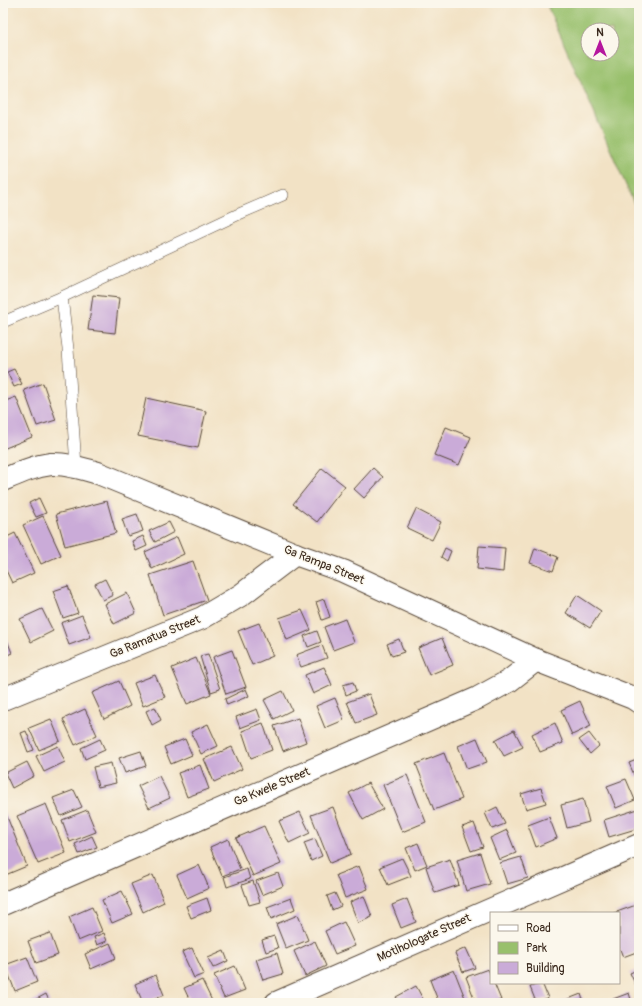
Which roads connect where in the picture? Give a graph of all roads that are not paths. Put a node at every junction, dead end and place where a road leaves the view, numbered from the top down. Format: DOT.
graph roads {
  1 [pos="283,195"];
  2 [pos="62,297"];
  3 [pos="3,322"];
  4 [pos="76,466"];
  5 [pos="3,480"];
  6 [pos="295,554"];
  7 [pos="536,660"];
  8 [pos="3,699"];
  9 [pos="639,702"];
  10 [pos="639,845"];
  11 [pos="3,904"];
  12 [pos="276,1003"];
  1 -- 2 [label="lane"];
  2 -- 3 [label="lane"];
  2 -- 4 [label="lane"];
  4 -- 5 [label="street, Ga Rampa Street"];
  4 -- 6 [label="street, Ga Rampa Street"];
  6 -- 7 [label="street, Ga Rampa Street"];
  6 -- 8 [label="street, Ga Ramatua Street"];
  7 -- 9 [label="street, Ga Rampa Street"];
  7 -- 11 [label="street, Ga Kwele Street"];
  10 -- 12 [label="street, Motlhologate Street"];
}
